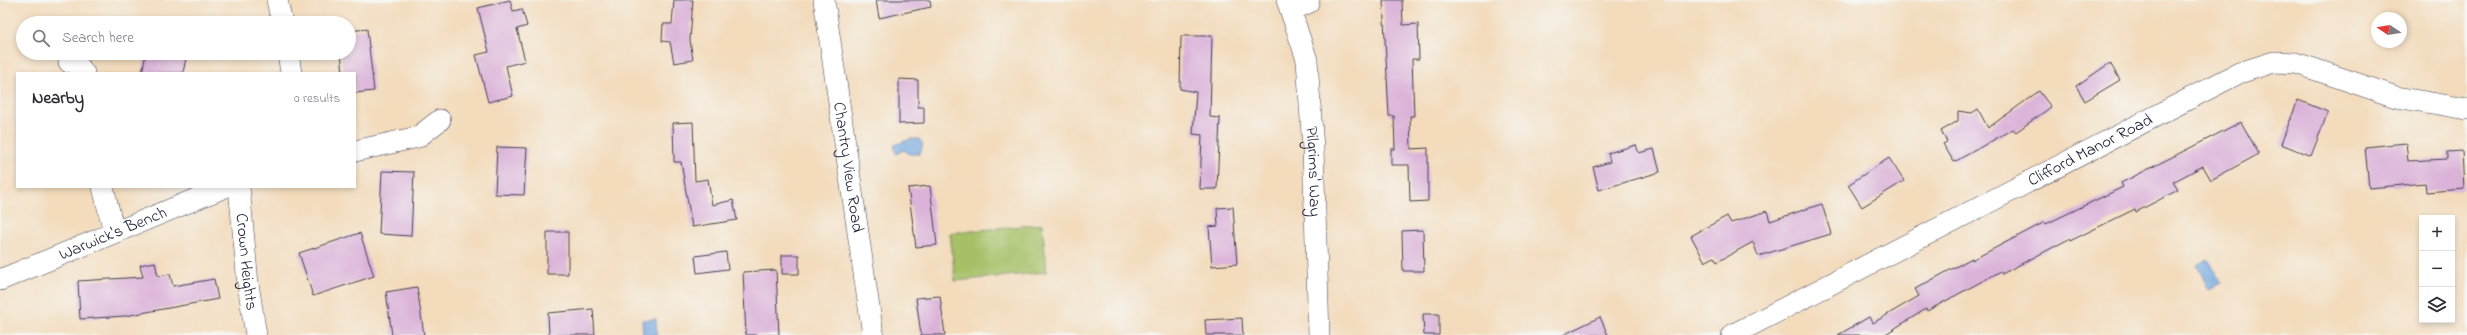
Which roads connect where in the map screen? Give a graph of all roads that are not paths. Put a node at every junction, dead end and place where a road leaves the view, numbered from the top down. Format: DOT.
graph roads {
  1 [pos="277,0"];
  2 [pos="824,0"];
  3 [pos="1296,3"];
  4 [pos="280,16"];
  5 [pos="289,60"];
  6 [pos="292,72"];
  7 [pos="2467,109"];
  8 [pos="440,120"];
  9 [pos="356,151"];
  10 [pos="103,188"];
  11 [pos="223,188"];
  12 [pos="239,188"];
  13 [pos="114,232"];
  14 [pos="0,280"];
  15 [pos="256,335"];
  16 [pos="873,335"];
  17 [pos="1319,335"];
  18 [pos="1732,335"];
  1 -- 4 [label="street"];
  2 -- 16 [label="street, Chantry View Road"];
  3 -- 17 [label="street, Pilgrims' Way"];
  5 -- 6 [label="street"];
  7 -- 18 [label="street, Clifford Manor Road"];
  8 -- 9 [label="street"];
  10 -- 13 [label="street"];
  11 -- 13 [label="street, Warwick's Bench"];
  12 -- 15 [label="street, Crown Heights"];
  13 -- 14 [label="street, Warwick's Bench"];
}
